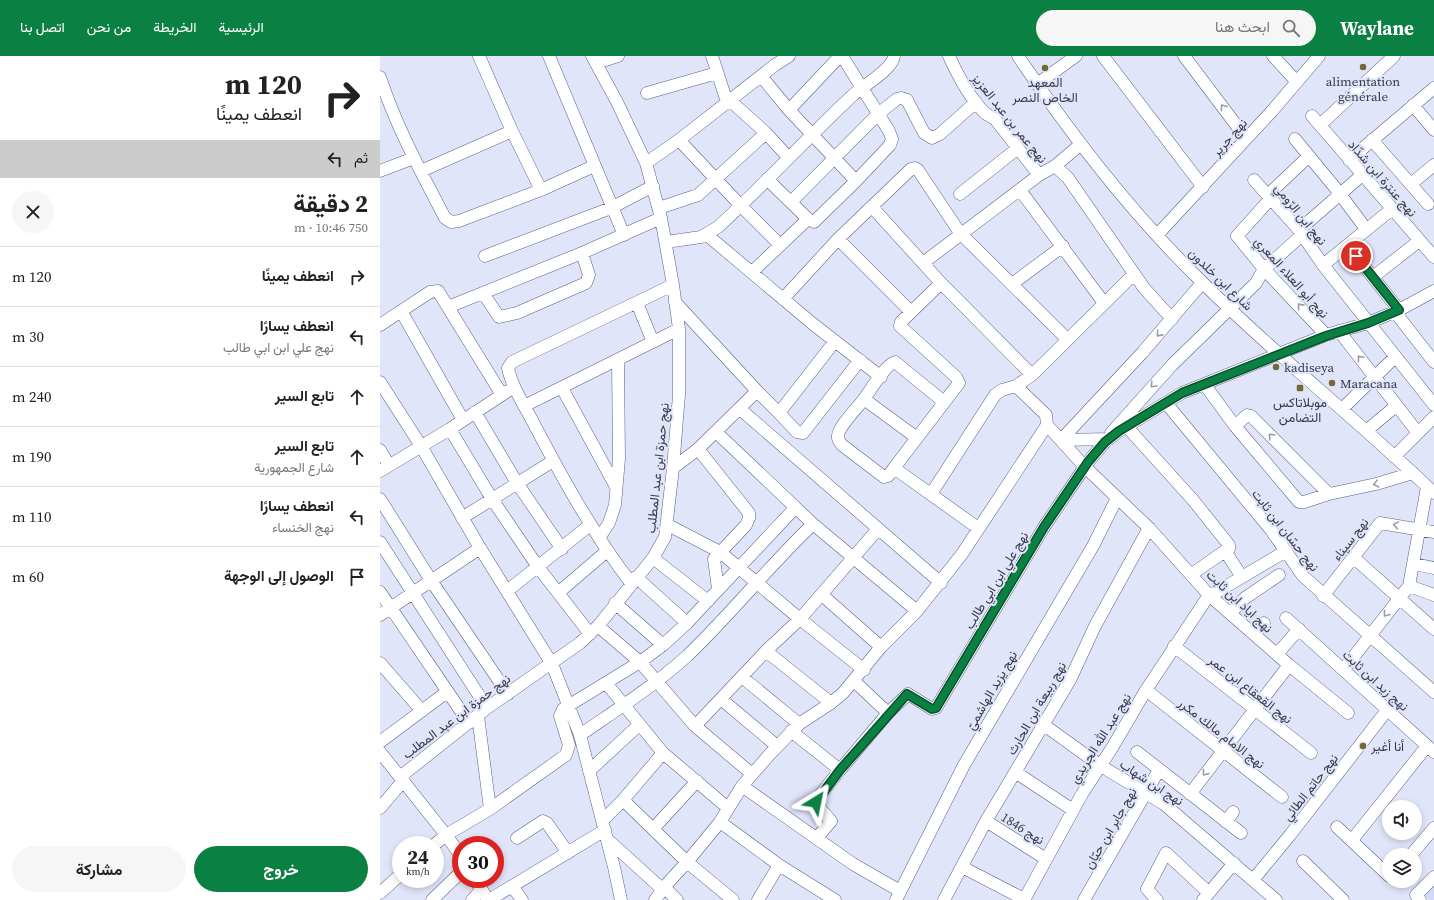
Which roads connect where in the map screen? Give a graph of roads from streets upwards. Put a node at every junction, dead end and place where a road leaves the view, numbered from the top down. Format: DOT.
graph roads {
  1 [pos="479,56"];
  2 [pos="549,56"];
  3 [pos="618,56"];
  4 [pos="712,56"];
  5 [pos="789,56"];
  6 [pos="841,56"];
  7 [pos="894,56"];
  8 [pos="949,56"];
  9 [pos="1018,56"];
  10 [pos="1076,56"];
  11 [pos="1103,56"];
  12 [pos="1184,56"];
  13 [pos="1273,56"];
  14 [pos="1318,56"];
  15 [pos="1394,56"];
  16 [pos="594,59"];
  17 [pos="717,73"];
  18 [pos="761,76"];
  19 [pos="380,77"];
  20 [pos="1297,82"];
  21 [pos="1037,84"];
  22 [pos="861,88"];
  23 [pos="1434,88"];
  24 [pos="647,93"];
  25 [pos="729,100"];
  26 [pos="976,102"];
  27 [pos="1413,106"];
  28 [pos="789,110"];
  29 [pos="878,114"];
  30 [pos="1312,116"];
  31 [pos="1320,125"];
  32 [pos="1434,130"];
  33 [pos="512,132"];
  34 [pos="766,133"];
  35 [pos="811,134"];
  36 [pos="1246,138"];
  37 [pos="1295,139"];
  38 [pos="679,140"];
  39 [pos="1372,140"];
  40 [pos="1081,144"];
  41 [pos="1018,148"];
  42 [pos="1309,156"];
  43 [pos="788,157"];
  44 [pos="414,158"];
  45 [pos="833,158"];
  46 [pos="1349,160"];
  47 [pos="646,163"];
  48 [pos="1434,165"];
  49 [pos="594,166"];
  50 [pos="1055,166"];
  51 [pos="380,171"];
  52 [pos="421,171"];
  53 [pos="1039,175"];
  54 [pos="1362,175"];
  55 [pos="767,179"];
  56 [pos="716,180"];
  57 [pos="1254,180"];
  58 [pos="856,181"];
  59 [pos="1411,184"];
  60 [pos="653,186"];
  61 [pos="1203,187"];
  62 [pos="541,190"];
  63 [pos="1020,190"];
  64 [pos="960,194"];
  65 [pos="1340,194"];
  66 [pos="1271,198"];
  67 [pos="791,202"];
  68 [pos="1428,204"];
  69 [pos="741,206"];
  70 [pos="872,207"];
  71 [pos="611,208"];
  72 [pos="1392,209"];
  73 [pos="660,213"];
  74 [pos="808,219"];
  75 [pos="1366,229"];
  76 [pos="1300,232"];
  77 [pos="960,233"];
  78 [pos="1158,234"];
  79 [pos="624,235"];
  80 [pos="707,235"];
  81 [pos="838,239"];
  82 [pos="1420,240"];
  83 [pos="666,242"];
  84 [pos="780,245"];
  85 [pos="1063,246"];
  86 [pos="1348,246"];
  87 [pos="582,253"];
  88 [pos="485,256"];
  89 [pos="1434,257"];
  90 [pos="923,263"];
  91 [pos="1323,265"];
  92 [pos="1264,269"];
  93 [pos="752,272"];
  94 [pos="1134,274"];
  95 [pos="1373,277"];
  96 [pos="1202,282"];
  97 [pos="941,283"];
  98 [pos="1012,284"];
  99 [pos="673,285"];
  100 [pos="483,292"];
  101 [pos="1432,295"];
  102 [pos="783,299"];
  103 [pos="637,302"];
  104 [pos="675,302"];
  105 [pos="1104,303"];
  106 [pos="448,307"];
  107 [pos="1230,308"];
  108 [pos="1397,311"];
  109 [pos="401,312"];
  110 [pos="911,312"];
  111 [pos="1172,319"];
  112 [pos="1368,323"];
  113 [pos="380,325"];
  114 [pos="678,329"];
  115 [pos="1339,331"];
  116 [pos="1326,336"];
  117 [pos="1067,339"];
  118 [pos="835,341"];
  119 [pos="653,342"];
  120 [pos="1281,354"];
  121 [pos="1395,358"];
  122 [pos="618,360"];
  123 [pos="860,360"];
  124 [pos="1434,362"];
  125 [pos="1032,375"];
  126 [pos="881,377"];
  127 [pos="1374,377"];
  128 [pos="380,382"];
  129 [pos="1205,385"];
  130 [pos="514,386"];
  131 [pos="1016,386"];
  132 [pos="562,388"];
  133 [pos="757,391"];
  134 [pos="502,395"];
  135 [pos="864,399"];
  136 [pos="944,402"];
  137 [pos="1166,403"];
  138 [pos="1434,405"];
  139 [pos="524,406"];
  140 [pos="1396,406"];
  141 [pos="740,409"];
  142 [pos="1342,409"];
  143 [pos="475,412"];
  144 [pos="778,413"];
  145 [pos="1434,418"];
  146 [pos="463,420"];
  147 [pos="1048,425"];
  148 [pos="1235,426"];
  149 [pos="1127,427"];
  150 [pos="450,429"];
  151 [pos="1366,431"];
  152 [pos="716,432"];
  153 [pos="1418,433"];
  154 [pos="917,438"];
  155 [pos="1061,440"];
  156 [pos="1107,440"];
  157 [pos="421,446"];
  158 [pos="698,449"];
  159 [pos="380,450"];
  160 [pos="1394,457"];
  161 [pos="553,461"];
  162 [pos="1085,467"];
  163 [pos="385,468"];
  164 [pos="673,468"];
  165 [pos="894,468"];
  166 [pos="1413,473"];
  167 [pos="517,483"];
  168 [pos="617,488"];
  169 [pos="1431,490"];
  170 [pos="931,494"];
  171 [pos="1329,494"];
  172 [pos="1118,498"];
  173 [pos="380,499"];
  174 [pos="492,499"];
  175 [pos="795,508"];
  176 [pos="462,518"];
  177 [pos="813,524"];
  178 [pos="590,525"];
  179 [pos="668,525"];
  180 [pos="978,528"];
  181 [pos="1149,528"];
  182 [pos="878,529"];
  183 [pos="1419,529"];
  184 [pos="1434,532"];
  185 [pos="599,538"];
  186 [pos="380,542"];
  187 [pos="480,548"];
  188 [pos="562,549"];
  189 [pos="607,551"];
  190 [pos="1225,551"];
  191 [pos="1286,551"];
  192 [pos="720,552"];
  193 [pos="854,557"];
  194 [pos="1353,557"];
  195 [pos="653,558"];
  196 [pos="1414,564"];
  197 [pos="538,567"];
  198 [pos="739,567"];
  199 [pos="1434,568"];
  200 [pos="1192,574"];
  201 [pos="1279,574"];
  202 [pos="1242,577"];
  203 [pos="634,580"];
  204 [pos="432,582"];
  205 [pos="757,582"];
  206 [pos="941,583"];
  207 [pos="1409,586"];
  208 [pos="718,589"];
  209 [pos="380,592"];
  210 [pos="507,592"];
  211 [pos="413,593"];
  212 [pos="558,593"];
  213 [pos="822,594"];
  214 [pos="1209,595"];
  215 [pos="1434,595"];
  216 [pos="1323,596"];
  217 [pos="1398,598"];
  218 [pos="708,601"];
  219 [pos="615,603"];
  220 [pos="385,611"];
  221 [pos="917,611"];
  222 [pos="1230,613"];
  223 [pos="1286,618"];
  224 [pos="800,619"];
  225 [pos="687,623"];
  226 [pos="1264,624"];
  227 [pos="1299,629"];
  228 [pos="1434,629"];
  229 [pos="594,630"];
  230 [pos="1254,634"];
  231 [pos="1369,636"];
  232 [pos="663,646"];
  233 [pos="1174,646"];
  234 [pos="881,647"];
  235 [pos="766,651"];
  236 [pos="1277,654"];
  237 [pos="640,662"];
  238 [pos="380,663"];
  239 [pos="552,664"];
  240 [pos="1289,665"];
  241 [pos="1344,669"];
  242 [pos="864,670"];
  243 [pos="742,677"];
  244 [pos="656,681"];
  245 [pos="854,681"];
  246 [pos="606,683"];
  247 [pos="1146,690"];
  248 [pos="447,692"];
  249 [pos="1434,692"];
  250 [pos="508,694"];
  251 [pos="721,699"];
  252 [pos="831,703"];
  253 [pos="568,704"];
  254 [pos="623,706"];
  255 [pos="1388,709"];
  256 [pos="1254,710"];
  257 [pos="422,711"];
  258 [pos="888,713"];
  259 [pos="1348,713"];
  260 [pos="478,716"];
  261 [pos="639,725"];
  262 [pos="1044,725"];
  263 [pos="695,726"];
  264 [pos="795,728"];
  265 [pos="580,736"];
  266 [pos="380,742"];
  267 [pos="777,746"];
  268 [pos="1431,749"];
  269 [pos="1222,751"];
  270 [pos="380,752"];
  271 [pos="1136,752"];
  272 [pos="663,753"];
  273 [pos="1311,753"];
  274 [pos="1101,766"];
  275 [pos="840,770"];
  276 [pos="1159,770"];
  277 [pos="589,771"];
  278 [pos="1015,772"];
  279 [pos="752,774"];
  280 [pos="402,779"];
  281 [pos="697,781"];
  282 [pos="742,786"];
  283 [pos="1146,793"];
  284 [pos="1190,794"];
  285 [pos="1282,797"];
  286 [pos="623,800"];
  287 [pos="380,808"];
  288 [pos="728,808"];
  289 [pos="490,809"];
  290 [pos="1073,810"];
  291 [pos="1234,812"];
  292 [pos="986,821"];
  293 [pos="720,822"];
  294 [pos="1226,822"];
  295 [pos="1337,827"];
  296 [pos="1434,828"];
  297 [pos="653,829"];
  298 [pos="605,830"];
  299 [pos="1241,833"];
  300 [pos="446,835"];
  301 [pos="516,838"];
  302 [pos="817,838"];
  303 [pos="1352,840"];
  304 [pos="452,843"];
  305 [pos="1417,848"];
  306 [pos="568,852"];
  307 [pos="1046,859"];
  308 [pos="1303,861"];
  309 [pos="687,862"];
  310 [pos="1234,864"];
  311 [pos="779,865"];
  312 [pos="962,867"];
  313 [pos="1382,869"];
  314 [pos="1434,877"];
  315 [pos="1253,880"];
  316 [pos="452,881"];
  317 [pos="392,882"];
  318 [pos="512,886"];
  319 [pos="480,888"];
  320 [pos="663,888"];
  321 [pos="381,891"];
  322 [pos="898,896"];
  323 [pos="486,897"];
  324 [pos="1206,897"];
  325 [pos="1336,897"];
  326 [pos="617,898"];
  327 [pos="1268,898"];
  328 [pos="432,900"];
  329 [pos="472,900"];
  330 [pos="522,900"];
  331 [pos="655,900"];
  332 [pos="678,900"];
  333 [pos="733,900"];
  334 [pos="758,900"];
  335 [pos="835,900"];
  336 [pos="944,900"];
  337 [pos="1024,900"];
  338 [pos="1084,900"];
  339 [pos="1157,900"];
  340 [pos="1420,900"];
  1 -- 33 [label="street"];
  2 -- 49 [label="street"];
  3 -- 16 [label="street"];
  4 -- 17 [label="street"];
  5 -- 18 [label="street"];
  6 -- 22 [label="street"];
  6 -- 28 [label="street"];
  7 -- 22 [label="street"];
  8 -- 26 [label="street, نهج عمر بن عبد العزيز"];
  9 -- 21 [label="street, شارع ابن خلدون"];
  10 -- 21 [label="street"];
  11 -- 61 [label="street"];
  36 -- 12 [label="street, one-way"];
  13 -- 20 [label="street"];
  14 -- 20 [label="street, نهج جرير"];
  15 -- 31 [label="street"];
  16 -- 47 [label="street, نهج حمزة ابن عبد المطلب"];
  17 -- 24 [label="street"];
  17 -- 25 [label="street"];
  18 -- 25 [label="street"];
  18 -- 28 [label="street"];
  19 -- 44 [label="street"];
  20 -- 36 [label="street, نهج جرير"];
  21 -- 40 [label="street, شارع ابن خلدون"];
  22 -- 29 [label="street"];
  22 -- 35 [label="street"];
  23 -- 27 [label="street"];
  25 -- 34 [label="street"];
  25 -- 38 [label="street"];
  26 -- 29 [label="street"];
  26 -- 41 [label="street, نهج عمر بن عبد العزيز"];
  27 -- 32 [label="street"];
  27 -- 39 [label="street"];
  28 -- 35 [label="street"];
  29 -- 45 [label="street"];
  29 -- 58 [label="street"];
  30 -- 31 [label="street, نهج عنترة ابن شدّاد"];
  31 -- 46 [label="street, نهج عنترة ابن شدّاد"];
  33 -- 52 [label="street"];
  33 -- 62 [label="street"];
  34 -- 43 [label="street"];
  34 -- 56 [label="street"];
  35 -- 43 [label="street"];
  35 -- 45 [label="street"];
  36 -- 61 [label="street, نهج جرير"];
  37 -- 42 [label="street"];
  38 -- 47 [label="street"];
  38 -- 56 [label="street"];
  39 -- 46 [label="street"];
  39 -- 59 [label="street"];
  40 -- 50 [label="street"];
  40 -- 78 [label="street, شارع ابن خلدون"];
  41 -- 53 [label="street, نهج عمر بن عبد العزيز"];
  41 -- 64 [label="street"];
  42 -- 65 [label="street"];
  42 -- 66 [label="street"];
  43 -- 55 [label="street"];
  44 -- 51 [label="street"];
  44 -- 52 [label="street"];
  45 -- 58 [label="street"];
  45 -- 67 [label="street"];
  46 -- 54 [label="street, نهج عنترة ابن شدّاد"];
  47 -- 60 [label="street, نهج حمزة ابن عبد المطلب"];
  48 -- 59 [label="street"];
  49 -- 62 [label="street"];
  49 -- 71 [label="street"];
  50 -- 53 [label="street"];
  50 -- 94 [label="street"];
  52 -- 62 [label="street"];
  53 -- 63 [label="street"];
  54 -- 65 [label="street, نهج علي ابن ابي طالب"];
  54 -- 72 [label="street, نهج عنترة ابن شدّاد"];
  55 -- 67 [label="street"];
  55 -- 69 [label="street"];
  56 -- 69 [label="street"];
  56 -- 73 [label="street"];
  57 -- 66 [label="street, نهج ابن الرّومي"];
  58 -- 74 [label="street"];
  59 -- 68 [label="street"];
  60 -- 71 [label="street"];
  60 -- 73 [label="street, نهج حمزة ابن عبد المطلب"];
  61 -- 78 [label="street, نهج جرير"];
  63 -- 77 [label="street"];
  63 -- 85 [label="street"];
  65 -- 75 [label="street"];
  65 -- 76 [label="street, نهج علي ابن ابي طالب"];
  66 -- 76 [label="street, نهج ابن الرّومي"];
  66 -- 92 [label="street, نهج أبو العلاء المعري"];
  67 -- 74 [label="street"];
  69 -- 80 [label="street"];
  69 -- 84 [label="street"];
  70 -- 77 [label="street"];
  70 -- 81 [label="street"];
  70 -- 90 [label="street"];
  71 -- 79 [label="street"];
  71 -- 88 [label="street"];
  72 -- 75 [label="street"];
  72 -- 82 [label="street, نهج عنترة ابن شدّاد"];
  73 -- 79 [label="street"];
  73 -- 83 [label="street, نهج حمزة ابن عبد المطلب"];
  74 -- 84 [label="street"];
  75 -- 86 [label="street"];
  76 -- 91 [label="street, نهج ابن الرّومي"];
  76 -- 92 [label="street, نهج علي ابن ابي طالب"];
  77 -- 90 [label="street"];
  77 -- 98 [label="street"];
  78 -- 96 [label="street, شارع ابن خلدون"];
  79 -- 87 [label="street"];
  80 -- 83 [label="street"];
  80 -- 93 [label="street"];
  81 -- 102 [label="street"];
  81 -- 110 [label="street"];
  82 -- 89 [label="street, نهج عنترة ابن شدّاد"];
  82 -- 95 [label="street"];
  83 -- 99 [label="street, نهج حمزة ابن عبد المطلب"];
  84 -- 93 [label="street"];
  85 -- 98 [label="street"];
  85 -- 105 [label="street"];
  86 -- 91 [label="street"];
  86 -- 95 [label="street"];
  87 -- 100 [label="street"];
  87 -- 100 [label="street"];
  90 -- 97 [label="street"];
  91 -- 112 [label="street, نهج ابن الرّومي"];
  92 -- 107 [label="street, نهج علي ابن ابي طالب"];
  116 -- 92 [label="street, نهج أبو العلاء المعري, one-way"];
  93 -- 102 [label="street"];
  94 -- 105 [label="street"];
  94 -- 111 [label="street"];
  95 -- 108 [label="street"];
  96 -- 107 [label="street, شارع ابن خلدون"];
  96 -- 111 [label="street"];
  97 -- 110 [label="street"];
  97 -- 125 [label="street"];
  98 -- 117 [label="street"];
  99 -- 103 [label="street"];
  99 -- 104 [label="street, نهج حمزة ابن عبد المطلب"];
  100 -- 106 [label="street"];
  101 -- 108 [label="street"];
  102 -- 118 [label="street"];
  103 -- 119 [label="street"];
  103 -- 130 [label="street"];
  104 -- 114 [label="street, نهج حمزة ابن عبد المطلب"];
  104 -- 133 [label="street"];
  105 -- 117 [label="street"];
  106 -- 109 [label="street"];
  106 -- 134 [label="street"];
  107 -- 120 [label="street, شارع ابن خلدون"];
  107 -- 156 [label="street, نهج علي ابن ابي طالب, one-way"];
  108 -- 112 [label="street"];
  108 -- 124 [label="street"];
  109 -- 113 [label="street"];
  109 -- 146 [label="street"];
  110 -- 136 [label="street"];
  111 -- 155 [label="street, one-way"];
  112 -- 115 [label="street"];
  112 -- 121 [label="street, نهج ابن الرّومي"];
  114 -- 119 [label="street"];
  114 -- 164 [label="street, نهج حمزة ابن عبد المطلب"];
  115 -- 116 [label="street"];
  127 -- 115 [label="street, one-way"];
  116 -- 120 [label="street"];
  117 -- 125 [label="street"];
  118 -- 123 [label="street"];
  118 -- 144 [label="street"];
  119 -- 122 [label="street"];
  120 -- 129 [label="street"];
  120 -- 142 [label="street, شارع ابن خلدون"];
  121 -- 127 [label="street"];
  121 -- 138 [label="street, نهج ابن الرّومي"];
  122 -- 132 [label="street"];
  122 -- 168 [label="street"];
  123 -- 126 [label="street"];
  123 -- 144 [label="street"];
  125 -- 131 [label="street"];
  126 -- 135 [label="street"];
  126 -- 136 [label="street"];
  127 -- 140 [label="street"];
  127 -- 142 [label="street"];
  128 -- 157 [label="street"];
  129 -- 137 [label="street"];
  129 -- 148 [label="street"];
  130 -- 134 [label="street"];
  130 -- 139 [label="street"];
  131 -- 147 [label="street, نهج اياد ابن ثابت"];
  131 -- 170 [label="street"];
  132 -- 139 [label="street"];
  132 -- 168 [label="street"];
  133 -- 141 [label="street"];
  133 -- 144 [label="street"];
  134 -- 143 [label="street"];
  135 -- 154 [label="street"];
  135 -- 165 [label="street"];
  136 -- 154 [label="street"];
  137 -- 149 [label="street"];
  137 -- 191 [label="street, نهج حسّان ابن ثابت"];
  139 -- 161 [label="street"];
  140 -- 151 [label="street"];
  140 -- 153 [label="street"];
  141 -- 152 [label="street"];
  141 -- 182 [label="street"];
  142 -- 151 [label="street, شارع ابن خلدون"];
  143 -- 146 [label="street"];
  143 -- 167 [label="street"];
  145 -- 153 [label="street"];
  146 -- 150 [label="street"];
  147 -- 155 [label="street, نهج اياد ابن ثابت"];
  147 -- 180 [label="street"];
  148 -- 171 [label="street"];
  171 -- 148 [label="street, one-way"];
  149 -- 156 [label="street"];
  149 -- 190 [label="street"];
  150 -- 157 [label="street"];
  150 -- 174 [label="street"];
  151 -- 160 [label="street, شارع ابن خلدون"];
  152 -- 158 [label="street"];
  152 -- 175 [label="street"];
  153 -- 160 [label="street"];
  154 -- 165 [label="street"];
  155 -- 156 [label="street"];
  155 -- 162 [label="street, نهج اياد ابن ثابت"];
  156 -- 162 [label="street, نهج علي ابن ابي طالب"];
  157 -- 163 [label="street"];
  157 -- 176 [label="street"];
  158 -- 164 [label="street"];
  158 -- 192 [label="street"];
  159 -- 163 [label="street"];
  160 -- 166 [label="street, شارع ابن خلدون"];
  161 -- 167 [label="street"];
  161 -- 178 [label="street"];
  162 -- 172 [label="street, نهج اياد ابن ثابت"];
  162 -- 258 [label="street, نهج علي ابن ابي طالب"];
  164 -- 179 [label="street, نهج حمزة ابن عبد المطلب"];
  165 -- 170 [label="street"];
  166 -- 169 [label="street, شارع ابن خلدون"];
  166 -- 171 [label="street, one-way"];
  167 -- 174 [label="street"];
  167 -- 188 [label="street"];
  168 -- 185 [label="street"];
  169 -- 183 [label="street"];
  170 -- 180 [label="street"];
  172 -- 181 [label="street, نهج اياد ابن ثابت"];
  172 -- 322 [label="street, نهج يزيد الهاشميّ"];
  173 -- 204 [label="street"];
  174 -- 176 [label="street"];
  174 -- 197 [label="street"];
  175 -- 177 [label="street"];
  175 -- 198 [label="street"];
  176 -- 187 [label="street"];
  177 -- 193 [label="street"];
  177 -- 205 [label="street"];
  178 -- 185 [label="street"];
  178 -- 188 [label="street"];
  179 -- 192 [label="street"];
  179 -- 195 [label="street, نهج حمزة ابن عبد المطلب"];
  180 -- 206 [label="street"];
  181 -- 200 [label="street, نهج اياد ابن ثابت"];
  181 -- 262 [label="street, نهج ربيعة ابن الحارث"];
  182 -- 193 [label="street"];
  182 -- 206 [label="street"];
  183 -- 184 [label="street, نهج سيناء"];
  183 -- 194 [label="street, نهج سيناء, one-way"];
  183 -- 196 [label="street"];
  185 -- 189 [label="street"];
  186 -- 211 [label="street"];
  187 -- 204 [label="street"];
  187 -- 210 [label="street"];
  188 -- 197 [label="street"];
  189 -- 203 [label="street"];
  189 -- 212 [label="street"];
  190 -- 200 [label="street"];
  190 -- 202 [label="street"];
  191 -- 202 [label="street"];
  191 -- 216 [label="street, نهج حسّان ابن ثابت"];
  192 -- 198 [label="street"];
  192 -- 208 [label="street"];
  193 -- 213 [label="street"];
  193 -- 221 [label="street"];
  194 -- 216 [label="street, نهج سيناء"];
  194 -- 217 [label="street"];
  195 -- 203 [label="street, نهج حمزة ابن عبد المطلب"];
  195 -- 218 [label="street"];
  196 -- 199 [label="street"];
  196 -- 207 [label="street"];
  197 -- 210 [label="street"];
  197 -- 212 [label="street"];
  198 -- 205 [label="street"];
  198 -- 208 [label="street"];
  200 -- 214 [label="street, نهج اياد ابن ثابت"];
  201 -- 222 [label="street"];
  202 -- 214 [label="street"];
  203 -- 219 [label="street, نهج حمزة ابن عبد المطلب"];
  203 -- 225 [label="street"];
  204 -- 211 [label="street"];
  204 -- 250 [label="street"];
  205 -- 224 [label="street"];
  205 -- 244 [label="street"];
  206 -- 221 [label="street"];
  207 -- 215 [label="street"];
  207 -- 217 [label="street"];
  208 -- 218 [label="street"];
  209 -- 220 [label="street"];
  210 -- 239 [label="street"];
  211 -- 220 [label="street"];
  211 -- 260 [label="street"];
  212 -- 229 [label="street"];
  213 -- 224 [label="street"];
  213 -- 234 [label="street"];
  214 -- 222 [label="street, نهج اياد ابن ثابت"];
  214 -- 233 [label="street, نهج عبد الله الجريدي"];
  216 -- 231 [label="street, نهج حسّان ابن ثابت"];
  217 -- 228 [label="street"];
  217 -- 231 [label="street, one-way"];
  218 -- 225 [label="street"];
  219 -- 229 [label="street, نهج حمزة ابن عبد المطلب"];
  219 -- 232 [label="street"];
  220 -- 248 [label="street"];
  221 -- 234 [label="street"];
  222 -- 230 [label="street, نهج اياد ابن ثابت"];
  223 -- 227 [label="street, نهج زيد ابن ثابت"];
  224 -- 235 [label="street"];
  224 -- 242 [label="street"];
  225 -- 232 [label="street"];
  226 -- 230 [label="street"];
  227 -- 236 [label="street"];
  227 -- 241 [label="street, نهج زيد ابن ثابت"];
  229 -- 237 [label="street"];
  229 -- 239 [label="street, نهج حمزة ابن عبد المطلب"];
  230 -- 236 [label="street, نهج اياد ابن ثابت"];
  231 -- 241 [label="street"];
  231 -- 249 [label="street, نهج حسّان ابن ثابت"];
  232 -- 237 [label="street"];
  233 -- 247 [label="street, نهج عبد الله الجريدي"];
  233 -- 256 [label="street, نهج القعقاع ابن عمر"];
  234 -- 242 [label="street"];
  235 -- 243 [label="street"];
  235 -- 252 [label="street"];
  236 -- 240 [label="street, نهج اياد ابن ثابت"];
  237 -- 244 [label="street"];
  237 -- 246 [label="street"];
  238 -- 257 [label="street"];
  239 -- 250 [label="street, نهج حمزة ابن عبد المطلب"];
  239 -- 253 [label="street"];
  240 -- 256 [label="street"];
  240 -- 259 [label="street, نهج اياد ابن ثابت"];
  241 -- 255 [label="street, نهج زيد ابن ثابت"];
  242 -- 245 [label="street"];
  243 -- 251 [label="street"];
  243 -- 264 [label="street"];
  244 -- 254 [label="street"];
  244 -- 263 [label="street"];
  245 -- 252 [label="street"];
  245 -- 258 [label="street"];
  246 -- 253 [label="street"];
  246 -- 254 [label="street"];
  247 -- 269 [label="street, نهج الامام مالك مكرر"];
  247 -- 274 [label="street, نهج عبد الله الجريدي"];
  248 -- 257 [label="street"];
  248 -- 260 [label="street"];
  250 -- 260 [label="street, نهج حمزة ابن عبد المطلب"];
  251 -- 263 [label="street"];
  251 -- 267 [label="street"];
  252 -- 264 [label="street"];
  253 -- 265 [label="street"];
  253 -- 289 [label="street"];
  254 -- 261 [label="street"];
  254 -- 265 [label="street"];
  255 -- 268 [label="street, نهج زيد ابن ثابت"];
  255 -- 315 [label="street, نهج حاتم الطائي"];
  256 -- 269 [label="street"];
  256 -- 273 [label="street, نهج القعقاع ابن عمر"];
  257 -- 266 [label="street"];
  258 -- 275 [label="street"];
  260 -- 280 [label="street, نهج حمزة ابن عبد المطلب"];
  260 -- 289 [label="street"];
  261 -- 272 [label="street"];
  261 -- 277 [label="street"];
  262 -- 274 [label="street, نهج ابن شهاب"];
  262 -- 278 [label="street, نهج ربيعة ابن الحارث"];
  263 -- 279 [label="street"];
  264 -- 267 [label="street"];
  264 -- 275 [label="street"];
  265 -- 277 [label="street"];
  267 -- 279 [label="street"];
  268 -- 303 [label="street"];
  269 -- 284 [label="street, one-way"];
  269 -- 285 [label="street, نهج الامام مالك مكرر"];
  270 -- 280 [label="street"];
  271 -- 276 [label="street"];
  272 -- 281 [label="street"];
  272 -- 286 [label="street"];
  274 -- 283 [label="street, نهج ابن شهاب"];
  274 -- 290 [label="street, نهج عبد الله الجريدي"];
  275 -- 302 [label="street"];
  276 -- 283 [label="street, نهج جابر ابن حيّان"];
  276 -- 284 [label="street"];
  277 -- 298 [label="street"];
  278 -- 290 [label="street"];
  278 -- 292 [label="street, نهج ربيعة ابن الحارث"];
  279 -- 282 [label="street"];
  280 -- 287 [label="street, نهج حمزة ابن عبد المطلب"];
  280 -- 300 [label="street"];
  281 -- 288 [label="street"];
  281 -- 297 [label="street"];
  282 -- 288 [label="street"];
  282 -- 302 [label="street"];
  283 -- 310 [label="street, نهج ابن شهاب"];
  283 -- 338 [label="street, نهج جابر ابن حيّان"];
  284 -- 294 [label="street"];
  286 -- 297 [label="street"];
  286 -- 298 [label="street"];
  288 -- 293 [label="street"];
  289 -- 300 [label="street"];
  290 -- 307 [label="street, نهج عبد الله الجريدي"];
  291 -- 294 [label="street"];
  292 -- 307 [label="street, نهج 1846"];
  292 -- 312 [label="street, نهج ربيعة ابن الحارث"];
  293 -- 309 [label="street"];
  293 -- 311 [label="street"];
  294 -- 299 [label="street"];
  295 -- 303 [label="street"];
  296 -- 305 [label="street"];
  297 -- 309 [label="street"];
  298 -- 306 [label="street"];
  298 -- 320 [label="street"];
  298 -- 326 [label="street"];
  300 -- 304 [label="street"];
  301 -- 306 [label="street"];
  302 -- 322 [label="street"];
  303 -- 313 [label="street"];
  306 -- 318 [label="street"];
  307 -- 337 [label="street, نهج عبد الله الجريدي"];
  308 -- 325 [label="street"];
  309 -- 320 [label="street"];
  309 -- 333 [label="street"];
  310 -- 315 [label="street, نهج ابن شهاب"];
  310 -- 324 [label="street"];
  311 -- 334 [label="street"];
  311 -- 335 [label="street"];
  312 -- 336 [label="street, نهج ربيعة ابن الحارث"];
  312 -- 337 [label="street"];
  314 -- 340 [label="street"];
  315 -- 327 [label="street, نهج ابن شهاب"];
  316 -- 328 [label="street"];
  317 -- 321 [label="street"];
  318 -- 323 [label="street"];
  318 -- 330 [label="street"];
  319 -- 323 [label="street"];
  320 -- 331 [label="street"];
  320 -- 332 [label="street"];
  323 -- 329 [label="street"];
  324 -- 339 [label="street"];
}
